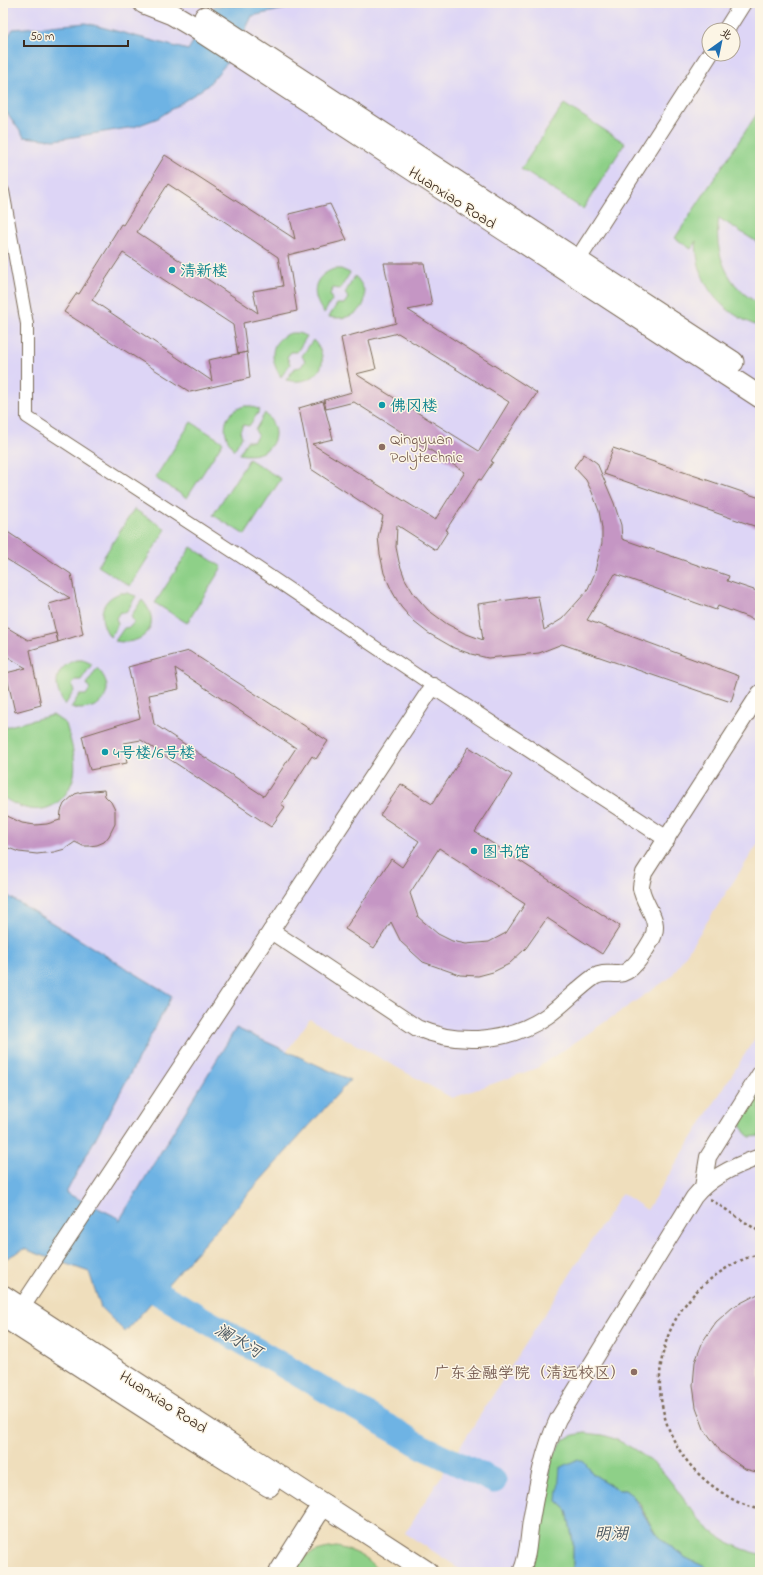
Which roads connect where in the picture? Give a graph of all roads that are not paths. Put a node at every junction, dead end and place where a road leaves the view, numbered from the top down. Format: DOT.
graph roads {
  1 [pos="144,3"];
  2 [pos="178,3"];
  3 [pos="743,3"];
  4 [pos="197,21"];
  5 [pos="731,22"];
  6 [pos="705,62"];
  7 [pos="3,191"];
  8 [pos="573,267"];
  9 [pos="760,380"];
  10 [pos="760,397"];
  11 [pos="433,686"];
  12 [pos="760,694"];
  13 [pos="667,839"];
  14 [pos="271,931"];
  15 [pos="760,1074"];
  16 [pos="760,1157"];
  17 [pos="701,1189"];
  18 [pos="3,1296"];
  19 [pos="12,1315"];
  20 [pos="320,1510"];
  21 [pos="416,1571"];
  22 [pos="280,1572"];
  23 [pos="521,1572"];
  1 -- 4 [label="street, Huanxiao Road"];
  2 -- 4 [label="street, Huanxiao Road"];
  3 -- 5 [label="street"];
  4 -- 8 [label="street, Huanxiao Road"];
  6 -- 8 [label="street"];
  7 -- 11 [label="street"];
  8 -- 9 [label="street, Huanxiao Road"];
  8 -- 10 [label="street, Huanxiao Road"];
  11 -- 13 [label="street"];
  11 -- 14 [label="street"];
  12 -- 13 [label="street"];
  13 -- 14 [label="street"];
  14 -- 19 [label="street"];
  15 -- 17 [label="street"];
  16 -- 17 [label="street"];
  17 -- 23 [label="street"];
  18 -- 19 [label="street, Huanxiao Road"];
  19 -- 20 [label="street, Huanxiao Road"];
  20 -- 21 [label="street, Huanxiao Road"];
  20 -- 22 [label="street"];
}
